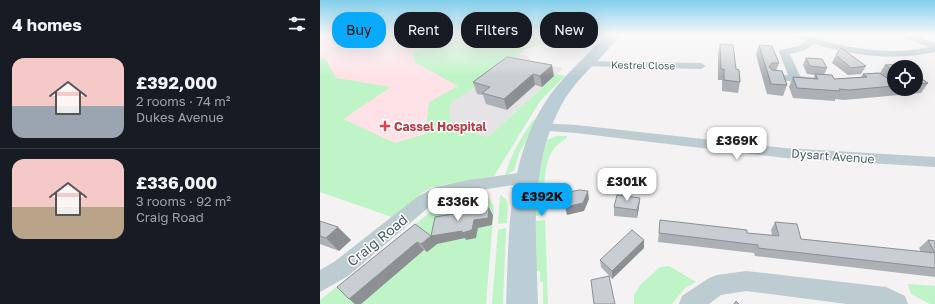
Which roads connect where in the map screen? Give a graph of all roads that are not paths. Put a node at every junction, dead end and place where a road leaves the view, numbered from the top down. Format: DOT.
graph roads {
  1 [pos="600,49"];
  2 [pos="796,49"];
  3 [pos="846,49"];
  4 [pos="931,49"];
  5 [pos="923,52"];
  6 [pos="935,58"];
  7 [pos="586,64"];
  8 [pos="702,66"];
  9 [pos="773,78"];
  10 [pos="796,79"];
  11 [pos="827,80"];
  12 [pos="540,127"];
  13 [pos="935,162"];
  14 [pos="526,178"];
  15 [pos="320,282"];
  16 [pos="522,304"];
  17 [pos="690,304"];
  18 [pos="897,304"];
  1 -- 7 [label="street"];
  2 -- 10 [label="street"];
  3 -- 5 [label="street"];
  4 -- 5 [label="street"];
  5 -- 6 [label="street"];
  7 -- 8 [label="street, Kestrel Close"];
  7 -- 12 [label="street"];
  9 -- 10 [label="street"];
  10 -- 11 [label="street"];
  12 -- 13 [label="street, Dysart Avenue"];
  12 -- 14 [label="street"];
  14 -- 15 [label="street, Craig Road"];
  14 -- 16 [label="street"];
  17 -- 18 [label="street"];
}
